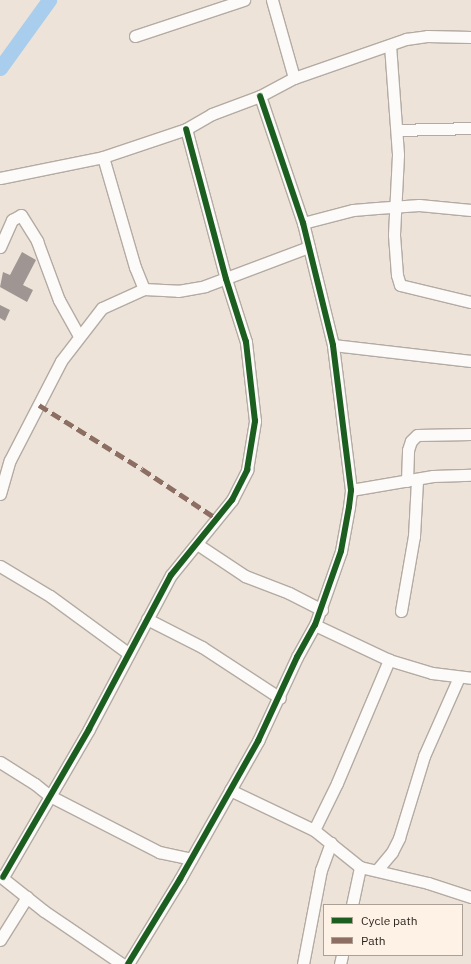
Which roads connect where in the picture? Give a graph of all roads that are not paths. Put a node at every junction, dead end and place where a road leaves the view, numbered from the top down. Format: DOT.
graph roads {
  1 [pos="244,0"];
  2 [pos="272,0"];
  3 [pos="229,2"];
  4 [pos="135,36"];
  5 [pos="471,37"];
  6 [pos="390,45"];
  7 [pos="294,78"];
  8 [pos="260,96"];
  9 [pos="471,128"];
  10 [pos="186,130"];
  11 [pos="397,130"];
  12 [pos="103,158"];
  13 [pos="0,178"];
  14 [pos="397,208"];
  15 [pos="471,210"];
  16 [pos="303,223"];
  17 [pos="0,247"];
  18 [pos="309,247"];
  19 [pos="226,279"];
  20 [pos="144,289"];
  21 [pos="471,302"];
  22 [pos="79,336"];
  23 [pos="333,345"];
  24 [pos="471,361"];
  25 [pos="471,434"];
  26 [pos="471,475"];
  27 [pos="412,480"];
  28 [pos="351,490"];
  29 [pos="0,494"];
  30 [pos="197,544"];
  31 [pos="0,566"];
  32 [pos="322,610"];
  33 [pos="401,611"];
  34 [pos="147,619"];
  35 [pos="315,625"];
  36 [pos="128,653"];
  37 [pos="389,660"];
  38 [pos="459,677"];
  39 [pos="471,678"];
  40 [pos="280,698"];
  41 [pos="0,762"];
  42 [pos="230,790"];
  43 [pos="50,796"];
  44 [pos="314,830"];
  45 [pos="331,843"];
  46 [pos="191,859"];
  47 [pos="360,867"];
  48 [pos="377,870"];
  49 [pos="1,876"];
  50 [pos="27,897"];
  51 [pos="471,897"];
  52 [pos="352,904"];
  53 [pos="0,940"];
  54 [pos="122,964"];
  55 [pos="128,964"];
  56 [pos="303,964"];
  1 -- 3 [label="street"];
  2 -- 7 [label="street"];
  3 -- 4 [label="street"];
  5 -- 6 [label="street"];
  6 -- 7 [label="street"];
  6 -- 11 [label="street"];
  7 -- 8 [label="street"];
  8 -- 10 [label="street"];
  8 -- 16 [label="street"];
  9 -- 11 [label="street"];
  10 -- 12 [label="street"];
  10 -- 19 [label="street"];
  11 -- 14 [label="street"];
  12 -- 13 [label="street"];
  12 -- 20 [label="street"];
  14 -- 15 [label="street"];
  14 -- 16 [label="street"];
  14 -- 21 [label="street"];
  16 -- 18 [label="street"];
  17 -- 22 [label="street"];
  18 -- 19 [label="street"];
  18 -- 23 [label="street"];
  19 -- 20 [label="street"];
  19 -- 30 [label="street"];
  20 -- 22 [label="street"];
  22 -- 29 [label="street"];
  23 -- 24 [label="street"];
  23 -- 28 [label="street"];
  25 -- 27 [label="street"];
  26 -- 27 [label="street"];
  27 -- 28 [label="street"];
  27 -- 33 [label="street"];
  28 -- 32 [label="street"];
  30 -- 32 [label="street"];
  30 -- 34 [label="street"];
  31 -- 36 [label="street"];
  32 -- 35 [label="street"];
  34 -- 36 [label="street"];
  34 -- 40 [label="street"];
  35 -- 37 [label="street"];
  35 -- 40 [label="street"];
  36 -- 43 [label="street"];
  37 -- 38 [label="street"];
  37 -- 44 [label="street"];
  38 -- 39 [label="street"];
  38 -- 48 [label="street"];
  40 -- 42 [label="street"];
  41 -- 43 [label="street"];
  42 -- 44 [label="street"];
  42 -- 46 [label="street"];
  43 -- 46 [label="street"];
  43 -- 49 [label="street"];
  44 -- 45 [label="street"];
  45 -- 47 [label="street"];
  45 -- 56 [label="street"];
  46 -- 55 [label="street"];
  47 -- 48 [label="street"];
  47 -- 52 [label="street"];
  48 -- 51 [label="street"];
  49 -- 50 [label="street"];
  50 -- 53 [label="street"];
  50 -- 54 [label="street"];
}
